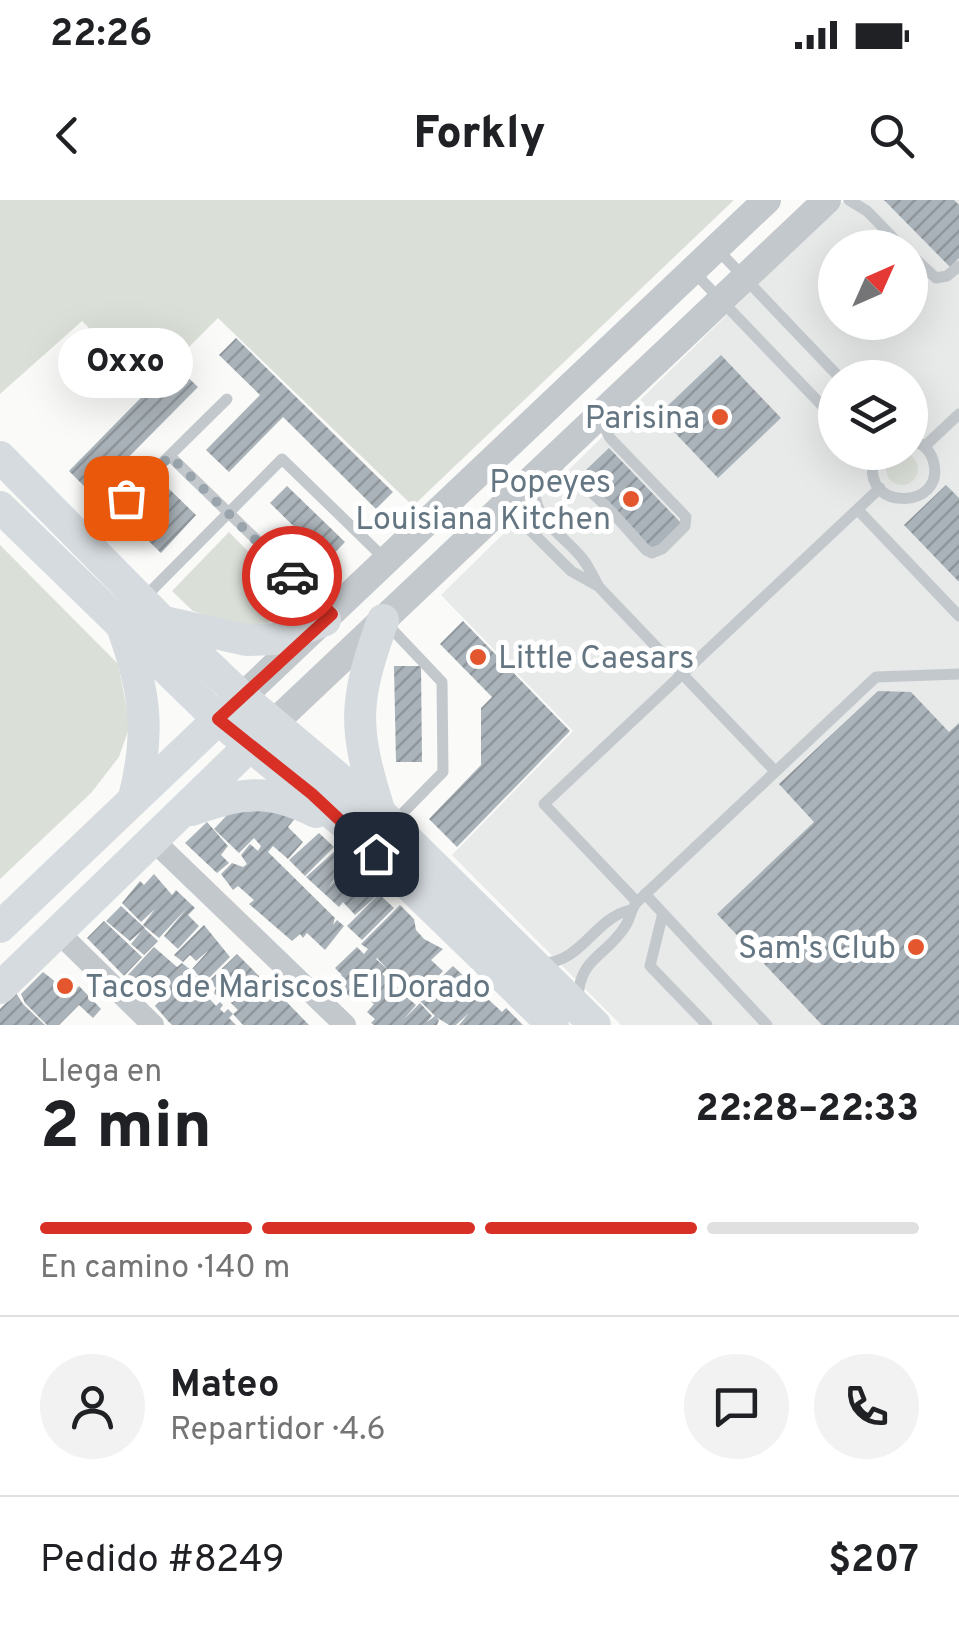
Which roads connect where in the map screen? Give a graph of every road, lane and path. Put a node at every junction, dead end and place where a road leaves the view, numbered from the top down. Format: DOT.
graph roads {
  1 [pos="767,200"];
  2 [pos="827,200"];
  3 [pos="849,200"];
  4 [pos="886,230"];
  5 [pos="716,248"];
  6 [pos="959,266"];
  7 [pos="692,270"];
  8 [pos="928,271"];
  9 [pos="745,278"];
  10 [pos="721,300"];
  11 [pos="823,360"];
  12 [pos="227,398"];
  13 [pos="818,402"];
  14 [pos="608,407"];
  15 [pos="959,414"];
  16 [pos="928,442"];
  17 [pos="928,454"];
  18 [pos="170,456"];
  19 [pos="0,457"];
  20 [pos="874,470"];
  21 [pos="537,474"];
  22 [pos="880,488"];
  23 [pos="0,507"];
  24 [pos="858,510"];
  25 [pos="228,514"];
  26 [pos="490,519"];
  27 [pos="83,541"];
  28 [pos="387,561"];
  29 [pos="599,587"];
  30 [pos="152,611"];
  31 [pos="959,616"];
  32 [pos="328,617"];
  33 [pos="384,620"];
  34 [pos="122,628"];
  35 [pos="959,674"];
  36 [pos="682,675"];
  37 [pos="230,708"];
  38 [pos="261,736"];
  39 [pos="774,771"];
  40 [pos="134,800"];
  41 [pos="182,814"];
  42 [pos="386,819"];
  43 [pos="350,829"];
  44 [pos="154,840"];
  45 [pos="637,902"];
  46 [pos="664,914"];
  47 [pos="0,928"];
  48 [pos="58,932"];
  49 [pos="531,962"];
  50 [pos="0,988"];
  51 [pos="576,1020"];
  52 [pos="153,1025"];
  53 [pos="345,1025"];
  54 [pos="706,1025"];
  55 [pos="767,1025"];
  1 -- 5 [label="street"];
  2 -- 9 [label="street"];
  3 -- 4 [label="lane"];
  5 -- 7 [label="street"];
  5 -- 9 [label="lane"];
  6 -- 8 [label="lane"];
  7 -- 10 [label="lane"];
  7 -- 28 [label="street"];
  9 -- 10 [label="street"];
  9 -- 11 [label="lane"];
  10 -- 13 [label="lane"];
  10 -- 14 [label="street"];
  12 -- 18 [label="lane"];
  14 -- 21 [label="street"];
  14 -- 21 [label="lane"];
  15 -- 16 [label="lane"];
  17 -- 22 [label="lane"];
  18 -- 25 [label="lane"];
  18 -- 27 [label="lane"];
  19 -- 27 [label="main road"];
  20 -- 22 [label="lane"];
  21 -- 26 [label="street"];
  21 -- 29 [label="lane"];
  22 -- 24 [label="lane"];
  23 -- 34 [label="main road"];
  24 -- 31 [label="lane"];
  24 -- 36 [label="lane"];
  25 -- 28 [label="lane"];
  25 -- 30 [label="lane"];
  25 -- 32 [label="lane"];
  26 -- 29 [label="lane"];
  26 -- 33 [label="street"];
  27 -- 30 [label="main road"];
  28 -- 32 [label="street"];
  29 -- 36 [label="lane"];
  30 -- 32 [label="main road"];
  30 -- 37 [label="main road"];
  32 -- 37 [label="street"];
  33 -- 38 [label="street"];
  33 -- 42 [label="main road"];
  33 -- 42 [label="lane"];
  34 -- 37 [label="main road"];
  34 -- 40 [label="main road"];
  35 -- 39 [label="lane"];
  36 -- 39 [label="lane"];
  36 -- 45 [label="lane"];
  37 -- 38 [label="main road"];
  37 -- 40 [label="main road"];
  38 -- 41 [label="main road"];
  38 -- 42 [label="main road"];
  38 -- 43 [label="main road"];
  39 -- 45 [label="lane"];
  40 -- 47 [label="main road"];
  41 -- 43 [label="main road"];
  41 -- 44 [label="main road"];
  42 -- 49 [label="main road"];
  43 -- 51 [label="main road"];
  44 -- 48 [label="main road"];
  44 -- 53 [label="street"];
  45 -- 46 [label="lane"];
  45 -- 49 [label="lane"];
  45 -- 51 [label="lane"];
  46 -- 54 [label="lane"];
  46 -- 55 [label="lane"];
  48 -- 50 [label="main road"];
  48 -- 52 [label="street"];
  49 -- 51 [label="main road"];
}
